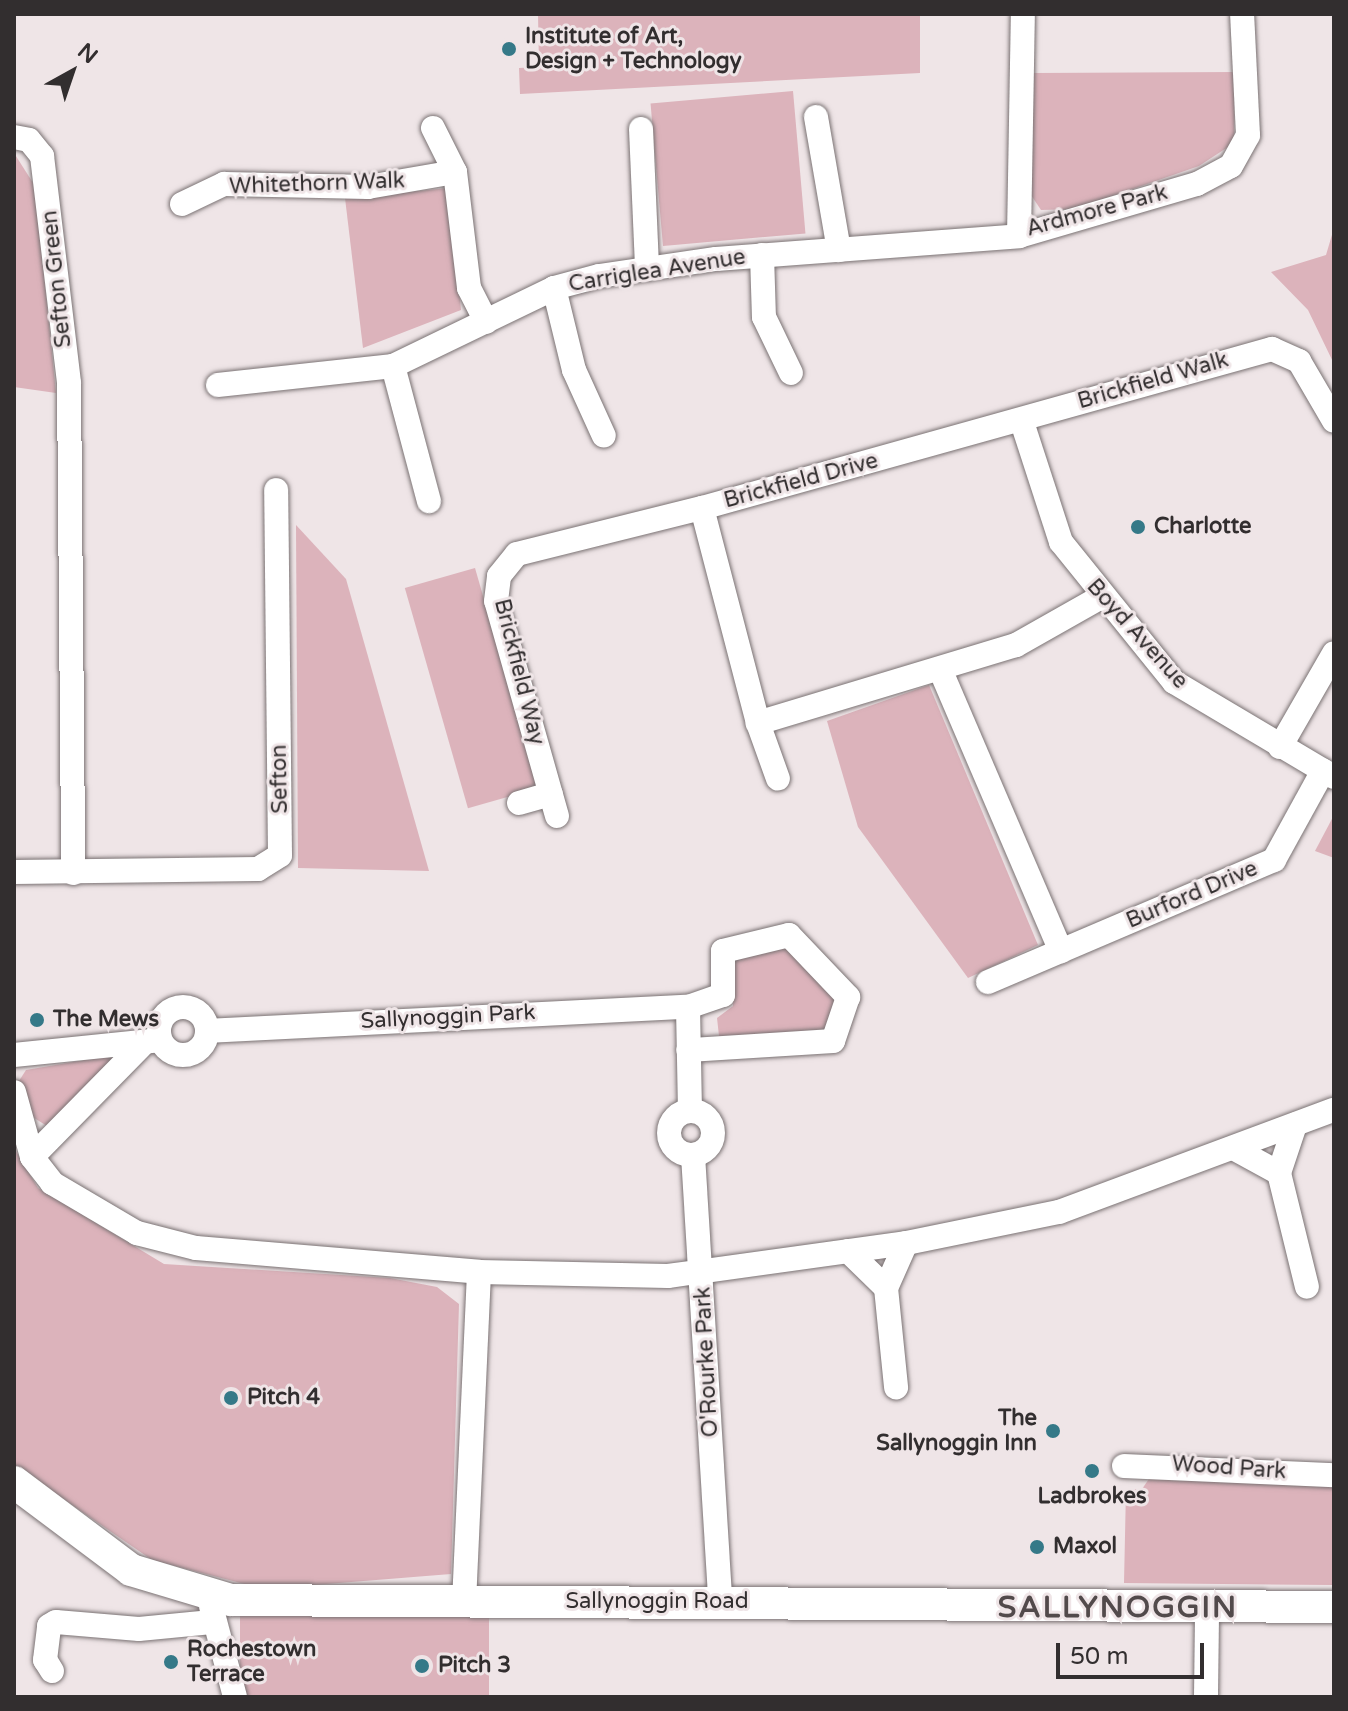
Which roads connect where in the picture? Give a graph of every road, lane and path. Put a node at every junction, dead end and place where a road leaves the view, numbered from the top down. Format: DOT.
graph roads {
  1 [pos="1023,14"];
  2 [pos="1242,14"];
  3 [pos="816,117"];
  4 [pos="433,128"];
  5 [pos="641,129"];
  6 [pos="14,137"];
  7 [pos="455,172"];
  8 [pos="182,204"];
  9 [pos="1019,236"];
  10 [pos="839,250"];
  11 [pos="762,255"];
  12 [pos="647,269"];
  13 [pos="554,288"];
  14 [pos="486,322"];
  15 [pos="393,366"];
  16 [pos="791,373"];
  17 [pos="218,385"];
  18 [pos="1334,421"];
  19 [pos="1022,422"];
  20 [pos="604,436"];
  21 [pos="276,490"];
  22 [pos="429,501"];
  23 [pos="702,508"];
  24 [pos="1101,597"];
  25 [pos="1334,653"];
  26 [pos="940,669"];
  27 [pos="758,723"];
  28 [pos="1280,747"];
  29 [pos="1329,774"];
  30 [pos="778,779"];
  31 [pos="519,803"];
  32 [pos="14,872"];
  33 [pos="73,873"];
  34 [pos="1061,951"];
  35 [pos="988,982"];
  36 [pos="688,1007"];
  37 [pos="208,1031"];
  38 [pos="152,1041"];
  39 [pos="688,1050"];
  40 [pos="14,1055"];
  41 [pos="14,1092"];
  42 [pos="1334,1110"];
  43 [pos="1295,1125"];
  44 [pos="1235,1149"];
  45 [pos="32,1157"];
  46 [pos="1279,1173"];
  47 [pos="906,1243"];
  48 [pos="848,1251"];
  49 [pos="702,1268"];
  50 [pos="479,1272"];
  51 [pos="1307,1287"];
  52 [pos="886,1288"];
  53 [pos="896,1387"];
  54 [pos="1124,1466"];
  55 [pos="1334,1475"];
  56 [pos="14,1482"];
  57 [pos="720,1602"];
  58 [pos="464,1603"];
  59 [pos="1334,1607"];
  60 [pos="212,1609"];
  61 [pos="1207,1609"];
  62 [pos="52,1671"];
  63 [pos="235,1697"];
  64 [pos="1206,1697"];
  1 -- 9 [label="street, Ardmore Park"];
  2 -- 9 [label="street, Ardmore Park"];
  3 -- 10 [label="street"];
  4 -- 7 [label="street"];
  5 -- 12 [label="street"];
  6 -- 33 [label="street, Sefton Green"];
  7 -- 8 [label="street, Whitethorn Walk"];
  7 -- 14 [label="street"];
  9 -- 10 [label="street, Carriglea Avenue"];
  10 -- 11 [label="street, Carriglea Avenue"];
  11 -- 12 [label="street, Carriglea Avenue"];
  11 -- 16 [label="street"];
  12 -- 13 [label="street, Carriglea Avenue"];
  13 -- 14 [label="street, Carriglea Avenue"];
  13 -- 20 [label="street"];
  14 -- 15 [label="street, Carriglea Avenue"];
  15 -- 17 [label="street, Carriglea Avenue"];
  15 -- 22 [label="street"];
  18 -- 19 [label="street, Brickfield Walk"];
  19 -- 23 [label="street, Brickfield Drive"];
  19 -- 24 [label="street, Boyd Avenue"];
  21 -- 33 [label="street, Sefton"];
  23 -- 27 [label="street, Brickfield Drive"];
  23 -- 31 [label="street, Brickfield Way"];
  24 -- 26 [label="street"];
  24 -- 28 [label="street, Boyd Avenue"];
  25 -- 28 [label="street"];
  26 -- 27 [label="street"];
  26 -- 34 [label="street"];
  27 -- 30 [label="street, Brickfield Drive"];
  28 -- 29 [label="street, Boyd Avenue"];
  29 -- 34 [label="street, Burford Drive"];
  32 -- 33 [label="street, Sefton"];
  34 -- 35 [label="street, Burford Drive"];
  36 -- 37 [label="street, Sallynoggin Park"];
  36 -- 39 [label="street"];
  36 -- 39 [label="street, Sallynoggin Park"];
  37 -- 38 [label="street"];
  37 -- 38 [label="street"];
  38 -- 40 [label="street"];
  38 -- 45 [label="street"];
  39 -- 49 [label="street"];
  41 -- 45 [label="street"];
  42 -- 43 [label="street, O'Rourke Park"];
  43 -- 44 [label="street, O'Rourke Park"];
  43 -- 46 [label="street"];
  44 -- 46 [label="street"];
  44 -- 47 [label="street, O'Rourke Park"];
  45 -- 50 [label="street"];
  46 -- 51 [label="street"];
  47 -- 48 [label="street, O'Rourke Park"];
  47 -- 52 [label="street"];
  48 -- 49 [label="street, O'Rourke Park"];
  48 -- 52 [label="street"];
  49 -- 50 [label="street"];
  49 -- 57 [label="street, O'Rourke Park"];
  50 -- 58 [label="street"];
  52 -- 53 [label="street"];
  54 -- 55 [label="street, Wood Park"];
  56 -- 60 [label="street, Sallynoggin Road"];
  57 -- 58 [label="street, Sallynoggin Road"];
  57 -- 61 [label="street, Sallynoggin Road"];
  58 -- 60 [label="street, Sallynoggin Road"];
  59 -- 61 [label="street, Sallynoggin Road"];
  60 -- 62 [label="street"];
  60 -- 63 [label="street"];
  61 -- 64 [label="street"];
}
